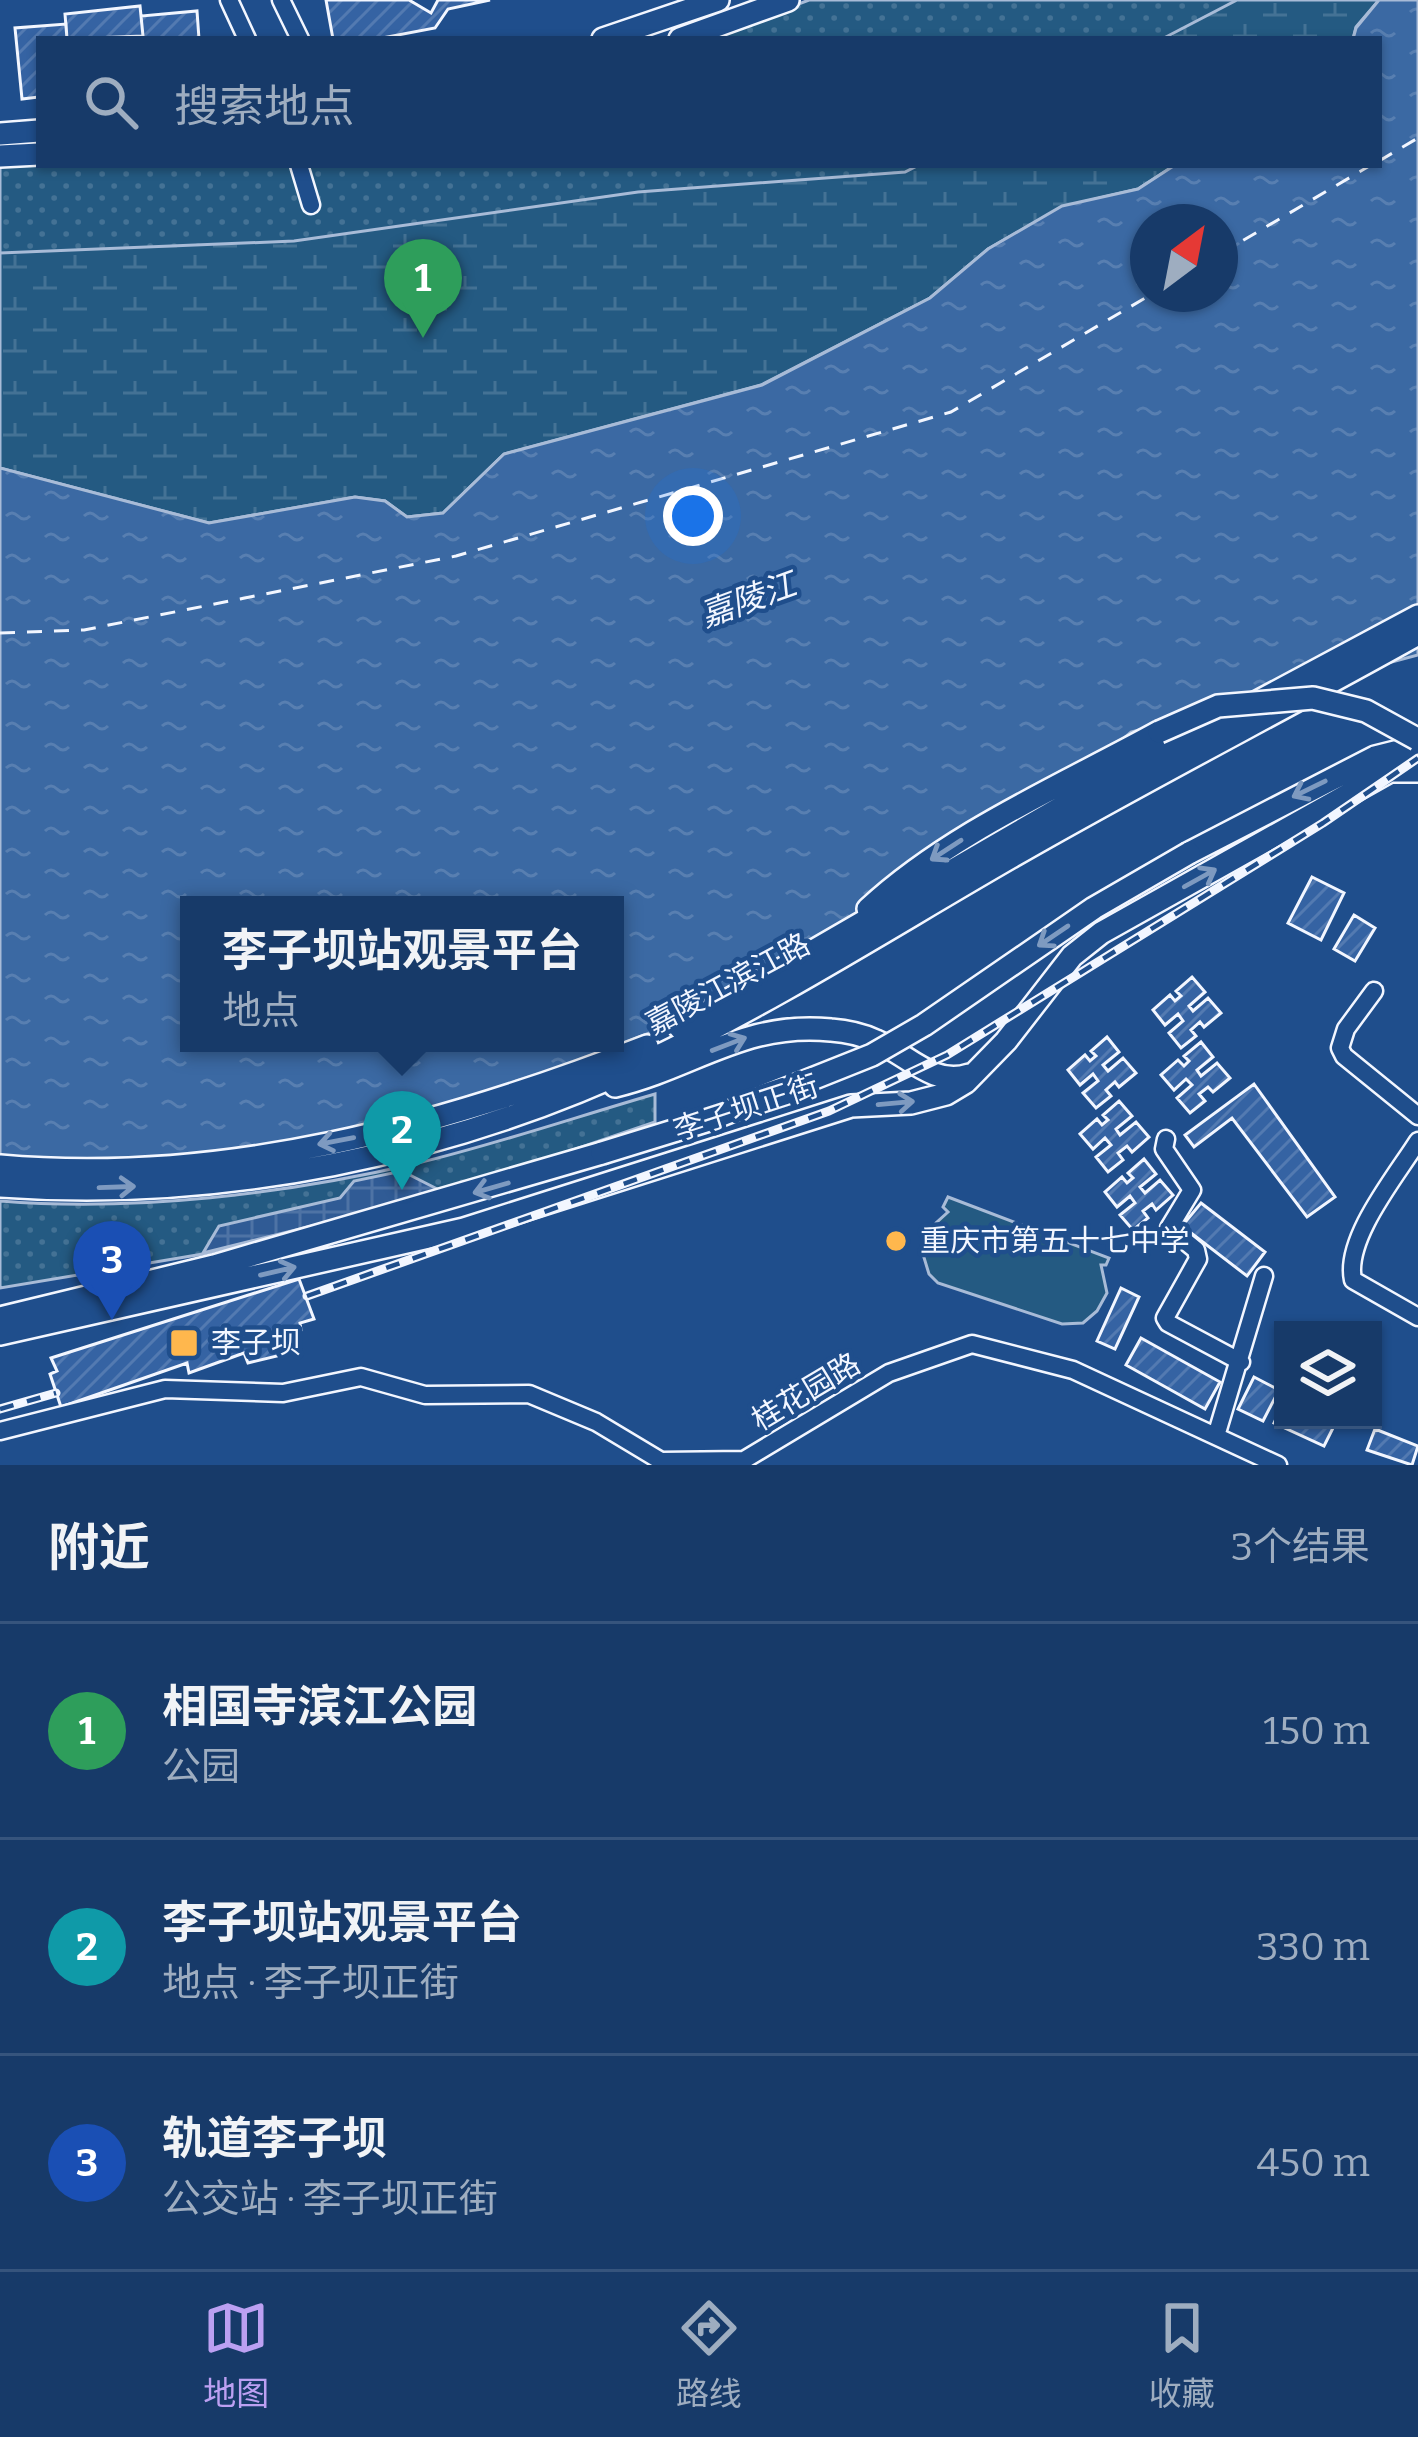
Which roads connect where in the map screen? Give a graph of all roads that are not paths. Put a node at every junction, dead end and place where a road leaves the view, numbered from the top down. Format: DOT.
graph roads {
  1 [pos="229,0"];
  2 [pos="281,0"];
  3 [pos="718,0"];
  4 [pos="788,0"];
  5 [pos="246,36"];
  6 [pos="299,36"];
  7 [pos="612,36"];
  8 [pos="688,36"];
  9 [pos="36,131"];
  10 [pos="0,134"];
  11 [pos="36,154"];
  12 [pos="0,156"];
  13 [pos="299,168"];
  14 [pos="311,206"];
  15 [pos="1418,616"];
  16 [pos="1418,634"];
  17 [pos="1418,740"];
  18 [pos="1418,753"];
  19 [pos="1418,770"];
  20 [pos="838,938"];
  21 [pos="1375,991"];
  22 [pos="980,1072"];
  23 [pos="540,1107"];
  24 [pos="1418,1116"];
  25 [pos="1166,1139"];
  26 [pos="1418,1141"];
  27 [pos="0,1166"];
  28 [pos="0,1186"];
  29 [pos="1264,1276"];
  30 [pos="1418,1317"];
  31 [pos="0,1318"];
  32 [pos="0,1334"];
  33 [pos="1241,1362"];
  34 [pos="0,1431"];
  35 [pos="1216,1436"];
  36 [pos="1278,1465"];
  1 -- 5 [label="street"];
  2 -- 6 [label="street"];
  3 -- 7 [label="main road"];
  4 -- 8 [label="main road"];
  9 -- 10 [label="main road"];
  11 -- 12 [label="main road"];
  13 -- 14 [label="street"];
  15 -- 20 [label="main road, 嘉陵江滨江路, bridge"];
  16 -- 23 [label="main road, 嘉陵江滨江路, bridge"];
  17 -- 20 [label="main road, one-way, bridge"];
  18 -- 31 [label="main road, 李子坝正街, one-way, bridge"];
  22 -- 19 [label="main road, 李子坝正街, one-way"];
  20 -- 27 [label="main road, 嘉陵江滨江路, one-way"];
  21 -- 24 [label="street"];
  23 -- 22 [label="main road, one-way"];
  32 -- 22 [label="main road, 李子坝正街, one-way"];
  28 -- 23 [label="main road, 嘉陵江滨江路, one-way"];
  25 -- 33 [label="street"];
  26 -- 30 [label="street"];
  29 -- 33 [label="street"];
  33 -- 35 [label="street"];
  34 -- 35 [label="street, 桂花园路"];
  35 -- 36 [label="street, 桂花园路"];
}
